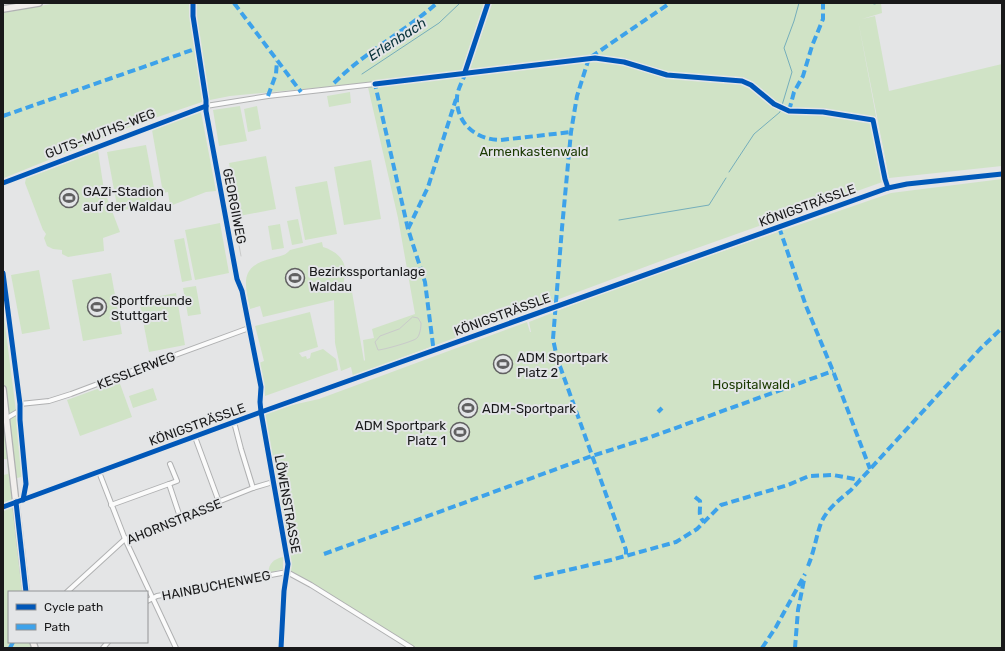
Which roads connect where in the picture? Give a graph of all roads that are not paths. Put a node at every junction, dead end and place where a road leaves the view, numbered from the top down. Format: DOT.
graph roads {
  1 [pos="39,3"];
  2 [pos="193,3"];
  3 [pos="3,9"];
  4 [pos="375,84"];
  5 [pos="206,106"];
  6 [pos="1002,174"];
  7 [pos="3,183"];
  8 [pos="249,328"];
  9 [pos="3,389"];
  10 [pos="20,404"];
  11 [pos="19,411"];
  12 [pos="261,412"];
  13 [pos="7,418"];
  14 [pos="234,422"];
  15 [pos="195,437"];
  16 [pos="170,464"];
  17 [pos="99,472"];
  18 [pos="273,482"];
  19 [pos="169,484"];
  20 [pos="254,488"];
  21 [pos="16,502"];
  22 [pos="219,502"];
  23 [pos="111,505"];
  24 [pos="180,516"];
  25 [pos="125,538"];
  26 [pos="287,572"];
  27 [pos="26,591"];
  28 [pos="68,591"];
  29 [pos="152,598"];
  30 [pos="148,600"];
  31 [pos="176,648"];
  32 [pos="281,648"];
  33 [pos="412,648"];
  1 -- 3 [label="main road"];
  2 -- 5 [label="street, GEORGIIWEG"];
  4 -- 5 [label="street, GUTS-MUTHS-WEG"];
  5 -- 7 [label="street, GUTS-MUTHS-WEG"];
  5 -- 8 [label="street, GEORGIIWEG"];
  6 -- 12 [label="street, KÖNIGSTRÄSSLE"];
  8 -- 10 [label="street, KESSLERWEG"];
  8 -- 12 [label="street, GEORGIIWEG"];
  9 -- 13 [label="main road"];
  11 -- 13 [label="street"];
  12 -- 14 [label="street, KÖNIGSTRÄSSLE"];
  12 -- 18 [label="street, LÖWENSTRASSE"];
  13 -- 21 [label="main road"];
  14 -- 15 [label="street, KÖNIGSTRÄSSLE"];
  14 -- 20 [label="street"];
  15 -- 17 [label="street, KÖNIGSTRÄSSLE"];
  15 -- 22 [label="street"];
  16 -- 19 [label="street"];
  17 -- 21 [label="street, KÖNIGSTRÄSSLE"];
  17 -- 23 [label="street"];
  18 -- 20 [label="street, AHORNSTRASSE"];
  18 -- 26 [label="street, LÖWENSTRASSE"];
  19 -- 23 [label="street"];
  19 -- 24 [label="street"];
  20 -- 22 [label="street, AHORNSTRASSE"];
  21 -- 27 [label="main road"];
  22 -- 24 [label="street, AHORNSTRASSE"];
  23 -- 25 [label="street"];
  24 -- 25 [label="street, AHORNSTRASSE"];
  25 -- 28 [label="street, AHORNSTRASSE"];
  25 -- 29 [label="street"];
  26 -- 29 [label="street, HAINBUCHENWEG"];
  26 -- 32 [label="street, LÖWENSTRASSE"];
  26 -- 33 [label="street"];
  29 -- 30 [label="street, HAINBUCHENWEG"];
  29 -- 31 [label="street"];
}
